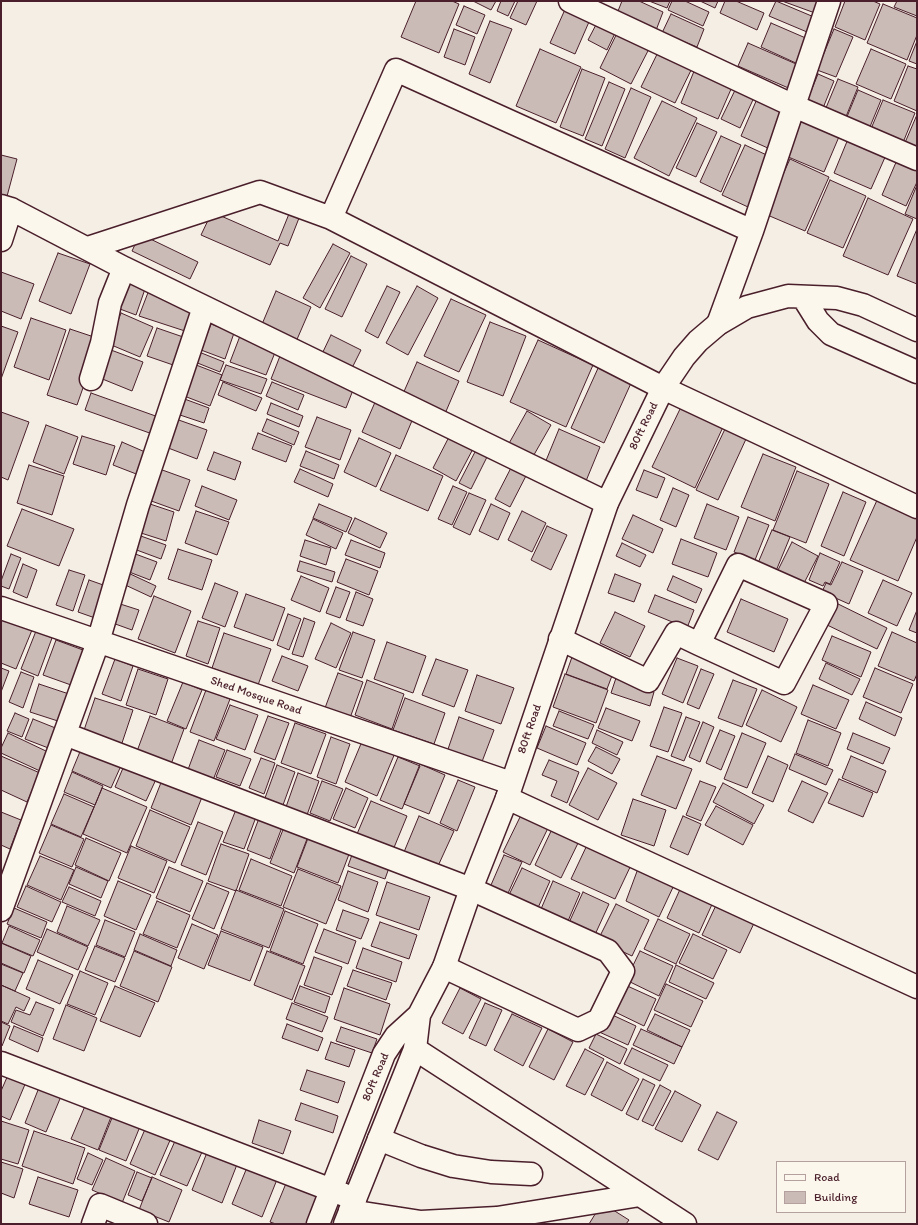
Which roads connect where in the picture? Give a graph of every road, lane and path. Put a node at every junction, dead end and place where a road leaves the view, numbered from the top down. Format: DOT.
graph roads {
  1 [pos="570,1"];
  2 [pos="829,1"];
  3 [pos="794,106"];
  4 [pos="917,159"];
  5 [pos="6,208"];
  6 [pos="331,218"];
  7 [pos="752,231"];
  8 [pos="1,240"];
  9 [pos="88,248"];
  10 [pos="124,268"];
  11 [pos="803,298"];
  12 [pos="204,307"];
  13 [pos="718,324"];
  14 [pos="917,330"];
  15 [pos="917,372"];
  16 [pos="91,379"];
  17 [pos="663,388"];
  18 [pos="607,502"];
  19 [pos="917,507"];
  20 [pos="1,608"];
  21 [pos="560,639"];
  22 [pos="98,642"];
  23 [pos="699,644"];
  24 [pos="65,734"];
  25 [pos="509,791"];
  26 [pos="471,889"];
  27 [pos="1,910"];
  28 [pos="444,967"];
  29 [pos="917,987"];
  30 [pos="419,1015"];
  31 [pos="415,1049"];
  32 [pos="1,1063"];
  33 [pos="379,1139"];
  34 [pos="531,1174"];
  35 [pos="332,1189"];
  36 [pos="640,1195"];
  37 [pos="348,1216"];
  38 [pos="93,1224"];
  39 [pos="146,1224"];
  40 [pos="318,1224"];
  41 [pos="685,1224"];
  1 -- 3 [label="street"];
  2 -- 3 [label="street"];
  3 -- 4 [label="street"];
  3 -- 7 [label="street"];
  5 -- 8 [label="street"];
  5 -- 9 [label="street"];
  6 -- 7 [label="street"];
  6 -- 9 [label="street"];
  6 -- 17 [label="street"];
  7 -- 13 [label="street"];
  9 -- 10 [label="street"];
  10 -- 12 [label="street"];
  10 -- 16 [label="street"];
  11 -- 13 [label="street, 80ft Road"];
  11 -- 14 [label="street, 80ft Road"];
  11 -- 15 [label="street"];
  12 -- 18 [label="street"];
  12 -- 22 [label="street"];
  13 -- 17 [label="street, 80ft Road"];
  17 -- 18 [label="street, 80ft Road"];
  17 -- 19 [label="street"];
  18 -- 21 [label="street, 80ft Road"];
  20 -- 22 [label="street, Shed Mosque Road"];
  21 -- 23 [label="street"];
  21 -- 25 [label="street, 80ft Road"];
  22 -- 24 [label="street"];
  22 -- 25 [label="street, Shed Mosque Road"];
  23 -- 23 [label="street"];
  24 -- 26 [label="street"];
  24 -- 27 [label="street"];
  25 -- 26 [label="street, 80ft Road"];
  25 -- 29 [label="street, Shed Mosque Road"];
  26 -- 28 [label="street, 80ft Road"];
  26 -- 28 [label="street"];
  28 -- 30 [label="street, 80ft Road"];
  30 -- 31 [label="street"];
  30 -- 35 [label="street, 80ft Road"];
  31 -- 33 [label="street"];
  31 -- 36 [label="street"];
  32 -- 35 [label="street"];
  33 -- 34 [label="street"];
  33 -- 37 [label="street"];
  35 -- 37 [label="street"];
  35 -- 40 [label="street, 80ft Road"];
  36 -- 37 [label="street"];
  36 -- 41 [label="street"];
  38 -- 39 [label="street"];
}
